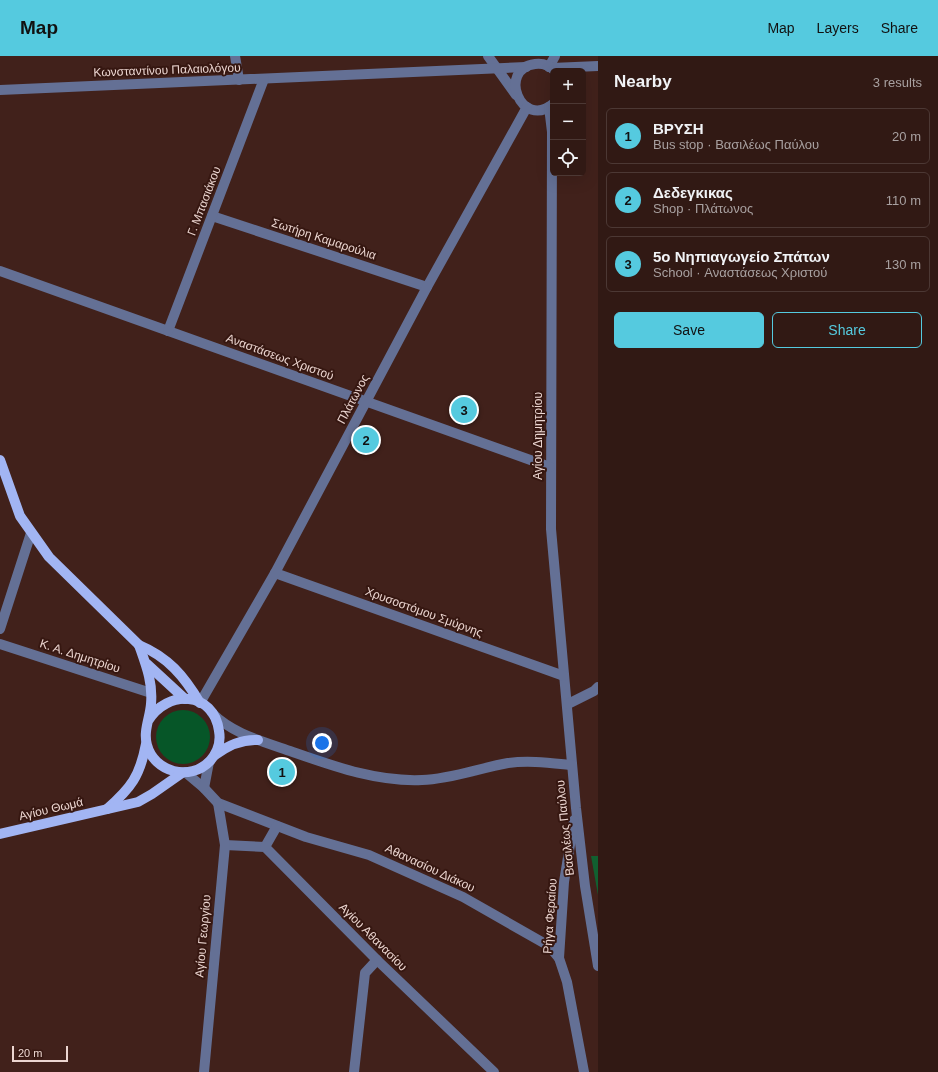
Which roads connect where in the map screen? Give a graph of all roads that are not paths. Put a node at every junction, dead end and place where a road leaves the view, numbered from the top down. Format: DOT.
graph roads {
  1 [pos="235,56"];
  2 [pos="488,56"];
  3 [pos="555,56"];
  4 [pos="598,66"];
  5 [pos="526,67"];
  6 [pos="496,68"];
  7 [pos="550,68"];
  8 [pos="552,68"];
  9 [pos="567,68"];
  10 [pos="264,79"];
  11 [pos="238,80"];
  12 [pos="0,90"];
  13 [pos="517,96"];
  14 [pos="550,106"];
  15 [pos="527,107"];
  16 [pos="552,140"];
  17 [pos="212,216"];
  18 [pos="0,271"];
  19 [pos="427,287"];
  20 [pos="168,331"];
  21 [pos="367,401"];
  22 [pos="0,460"];
  23 [pos="550,467"];
  24 [pos="3,478"];
  25 [pos="31,533"];
  26 [pos="275,573"];
  27 [pos="0,629"];
  28 [pos="0,644"];
  29 [pos="139,645"];
  30 [pos="145,662"];
  31 [pos="564,676"];
  32 [pos="598,686"];
  33 [pos="152,693"];
  34 [pos="186,699"];
  35 [pos="200,703"];
  36 [pos="568,704"];
  37 [pos="211,712"];
  38 [pos="148,722"];
  39 [pos="258,740"];
  40 [pos="146,744"];
  41 [pos="211,759"];
  42 [pos="572,765"];
  43 [pos="184,773"];
  44 [pos="204,788"];
  45 [pos="218,803"];
  46 [pos="576,808"];
  47 [pos="107,809"];
  48 [pos="277,826"];
  49 [pos="0,834"];
  50 [pos="225,845"];
  51 [pos="265,847"];
  52 [pos="559,958"];
  53 [pos="377,960"];
  54 [pos="598,966"];
  55 [pos="204,1072"];
  56 [pos="354,1072"];
  57 [pos="494,1072"];
  58 [pos="584,1072"];
  1 -- 11 [label="street"];
  2 -- 6 [label="street"];
  3 -- 8 [label="street"];
  4 -- 9 [label="street"];
  5 -- 6 [label="street, Κωνσταντίνου Παλαιολόγου"];
  5 -- 7 [label="street, Κωνσταντίνου Παλαιολόγου"];
  5 -- 13 [label="street"];
  6 -- 10 [label="street, Κωνσταντίνου Παλαιολόγου"];
  6 -- 13 [label="street"];
  10 -- 11 [label="street, Κωνσταντίνου Παλαιολόγου"];
  10 -- 17 [label="street, Γ. Μπασιάκου"];
  11 -- 12 [label="street, Κωνσταντίνου Παλαιολόγου"];
  13 -- 15 [label="street"];
  14 -- 15 [label="street"];
  15 -- 19 [label="street, Πλάτωνος"];
  16 -- 23 [label="street, Αγίου Δημητρίου"];
  17 -- 19 [label="street, Σωτήρη Καμαρούλια"];
  17 -- 20 [label="street, Γ. Μπασιάκου"];
  18 -- 20 [label="street, Αναστάσεως Χριστού"];
  19 -- 21 [label="street, Πλάτωνος"];
  20 -- 21 [label="street, Αναστάσεως Χριστού"];
  21 -- 23 [label="street, Αναστάσεως Χριστού"];
  21 -- 26 [label="street, Πλάτωνος"];
  22 -- 24 [label="main road"];
  23 -- 31 [label="street, Αγίου Δημητρίου"];
  24 -- 25 [label="main road"];
  25 -- 27 [label="street"];
  25 -- 29 [label="main road"];
  26 -- 31 [label="street, Χρυσοστόμου Σμύρνης"];
  26 -- 35 [label="street, Πλάτωνος"];
  28 -- 33 [label="street, Κ. Α. Δημητρίου"];
  29 -- 30 [label="main road"];
  29 -- 35 [label="main road, Βασιλέως Παύλου"];
  30 -- 33 [label="main road"];
  30 -- 34 [label="main road"];
  31 -- 36 [label="street, Αγίου Δημητρίου"];
  32 -- 36 [label="street"];
  33 -- 38 [label="main road"];
  34 -- 35 [label="main road, Βασιλέως Παύλου"];
  34 -- 38 [label="main road"];
  35 -- 37 [label="main road, Βασιλέως Παύλου"];
  36 -- 42 [label="street, Αγίου Δημητρίου"];
  37 -- 39 [label="street, Βασιλέως Παύλου"];
  37 -- 41 [label="main road"];
  38 -- 40 [label="main road"];
  39 -- 41 [label="main road"];
  39 -- 42 [label="street, Βασιλέως Παύλου"];
  40 -- 43 [label="main road"];
  40 -- 47 [label="main road, Αγίου Θωμά"];
  41 -- 43 [label="main road"];
  41 -- 44 [label="street"];
  42 -- 46 [label="street, Βασιλέως Παύλου"];
  43 -- 44 [label="street, Αθανασίου Διάκου"];
  43 -- 47 [label="main road, Αγίου Θωμά"];
  44 -- 45 [label="street, Αθανασίου Διάκου"];
  45 -- 48 [label="street, Αθανασίου Διάκου"];
  45 -- 50 [label="street, Αγίου Γεωργίου"];
  46 -- 52 [label="street, Ρήγα Φεραίου"];
  46 -- 54 [label="street, Βασιλέως Παύλου"];
  47 -- 49 [label="main road, Αγίου Θωμά"];
  48 -- 51 [label="street"];
  48 -- 52 [label="street, Αθανασίου Διάκου"];
  50 -- 51 [label="street"];
  50 -- 55 [label="street, Αγίου Γεωργίου"];
  51 -- 53 [label="street, Αγίου Αθανασίου"];
  52 -- 58 [label="street, Ρήγα Φεραίου"];
  53 -- 56 [label="street"];
  53 -- 57 [label="street, Αγίου Αθανασίου"];
}
